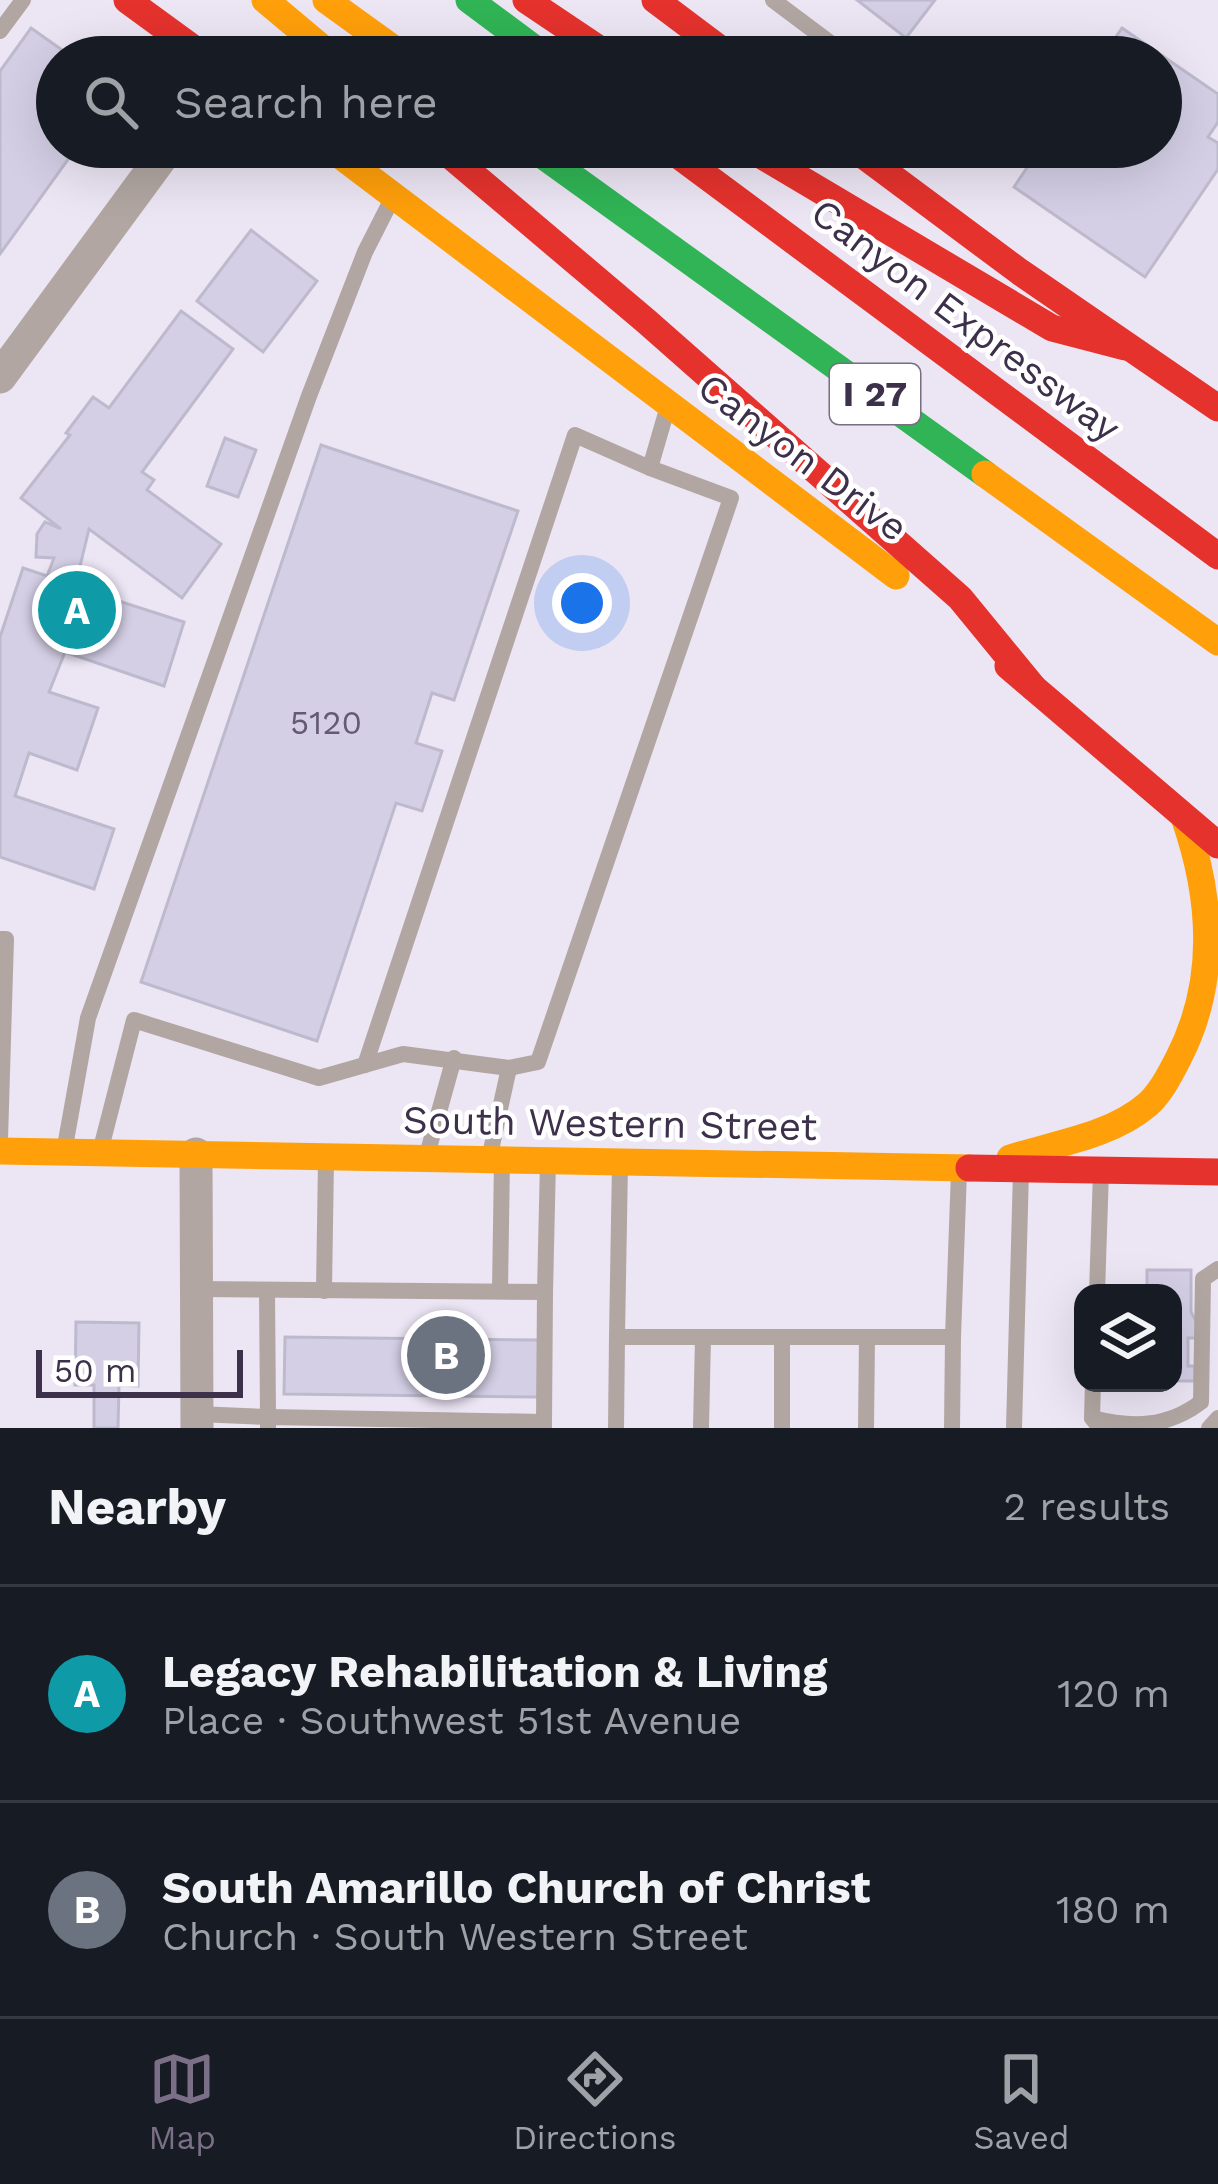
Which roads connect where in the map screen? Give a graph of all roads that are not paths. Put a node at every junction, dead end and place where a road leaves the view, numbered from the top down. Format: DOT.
graph roads {
  1 [pos="23,0"];
  2 [pos="127,0"];
  3 [pos="266,0"];
  4 [pos="326,0"];
  5 [pos="469,0"];
  6 [pos="526,0"];
  7 [pos="655,0"];
  8 [pos="773,0"];
  9 [pos="0,31"];
  10 [pos="176,36"];
  11 [pos="308,36"];
  12 [pos="377,36"];
  13 [pos="517,36"];
  14 [pos="580,36"];
  15 [pos="703,36"];
  16 [pos="821,36"];
  17 [pos="154,168"];
  18 [pos="358,168"];
  19 [pos="465,168"];
  20 [pos="560,168"];
  21 [pos="695,168"];
  22 [pos="782,168"];
  23 [pos="884,168"];
  24 [pos="394,194"];
  25 [pos="1125,347"];
  26 [pos="0,377"];
  27 [pos="668,404"];
  28 [pos="1218,408"];
  29 [pos="650,469"];
  30 [pos="1218,556"];
  31 [pos="1218,642"];
  32 [pos="1033,687"];
  33 [pos="1183,814"];
  34 [pos="1218,845"];
  35 [pos="2,939"];
  36 [pos="454,1058"];
  37 [pos="365,1065"];
  38 [pos="509,1068"];
  39 [pos="0,1140"];
  40 [pos="0,1151"];
  41 [pos="64,1153"];
  42 [pos="100,1153"];
  43 [pos="196,1154"];
  44 [pos="326,1157"];
  45 [pos="426,1159"];
  46 [pos="495,1160"];
  47 [pos="548,1161"];
  48 [pos="620,1162"];
  49 [pos="971,1168"];
  50 [pos="1022,1168"];
  51 [pos="1101,1170"];
  52 [pos="1218,1172"];
  53 [pos="1218,1269"];
  54 [pos="1096,1284"];
  55 [pos="196,1289"];
  56 [pos="267,1290"];
  57 [pos="324,1291"];
  58 [pos="500,1292"];
  59 [pos="544,1292"];
  60 [pos="782,1336"];
  61 [pos="866,1336"];
  62 [pos="953,1336"];
  63 [pos="617,1337"];
  64 [pos="703,1337"];
  65 [pos="1094,1392"];
  66 [pos="1218,1418"];
  67 [pos="197,1421"];
  68 [pos="268,1423"];
  69 [pos="1096,1423"];
  70 [pos="544,1425"];
  71 [pos="616,1428"];
  72 [pos="701,1428"];
  73 [pos="782,1428"];
  74 [pos="866,1428"];
  75 [pos="952,1428"];
  76 [pos="1014,1428"];
  77 [pos="1210,1428"];
  1 -- 9 [label="lane"];
  2 -- 10 [label="main road"];
  3 -- 11 [label="main road"];
  4 -- 12 [label="main road"];
  5 -- 13 [label="main road"];
  6 -- 14 [label="main road"];
  7 -- 15 [label="main road"];
  8 -- 16 [label="lane"];
  17 -- 26 [label="street"];
  18 -- 24 [label="main road, Canyon Drive"];
  19 -- 32 [label="main road"];
  20 -- 31 [label="main road, I 27"];
  21 -- 30 [label="main road, Canyon Expressway / I 27"];
  22 -- 25 [label="main road"];
  23 -- 25 [label="main road"];
  24 -- 27 [label="main road, Canyon Drive"];
  24 -- 41 [label="lane"];
  25 -- 28 [label="main road"];
  27 -- 29 [label="lane"];
  27 -- 32 [label="main road, Canyon Drive"];
  29 -- 37 [label="lane"];
  29 -- 38 [label="lane"];
  32 -- 33 [label="main road, Canyon Drive"];
  33 -- 34 [label="main road, Canyon Drive"];
  33 -- 49 [label="main road"];
  35 -- 39 [label="lane"];
  36 -- 37 [label="lane"];
  36 -- 38 [label="lane"];
  36 -- 45 [label="lane"];
  37 -- 42 [label="lane"];
  38 -- 46 [label="lane"];
  40 -- 41 [label="main road, South Western Street"];
  41 -- 42 [label="main road, South Western Street"];
  42 -- 43 [label="main road, South Western Street"];
  43 -- 44 [label="main road, South Western Street"];
  43 -- 55 [label="street"];
  44 -- 45 [label="main road, South Western Street"];
  44 -- 57 [label="lane"];
  45 -- 46 [label="main road, South Western Street"];
  46 -- 47 [label="main road, South Western Street"];
  46 -- 58 [label="lane"];
  47 -- 48 [label="main road, South Western Street"];
  47 -- 59 [label="lane"];
  48 -- 49 [label="main road, South Western Street"];
  48 -- 63 [label="lane"];
  49 -- 50 [label="main road, South Western Street"];
  49 -- 62 [label="lane"];
  50 -- 51 [label="main road, South Western Street"];
  50 -- 76 [label="lane"];
  51 -- 52 [label="main road, South Western Street"];
  51 -- 54 [label="lane"];
  53 -- 69 [label="lane"];
  55 -- 56 [label="lane"];
  55 -- 67 [label="street"];
  56 -- 57 [label="lane"];
  56 -- 68 [label="lane"];
  57 -- 58 [label="lane"];
  58 -- 59 [label="lane"];
  59 -- 70 [label="lane"];
  60 -- 61 [label="lane"];
  60 -- 64 [label="lane"];
  60 -- 73 [label="lane"];
  61 -- 62 [label="lane"];
  61 -- 74 [label="lane"];
  62 -- 75 [label="lane"];
  63 -- 64 [label="lane"];
  63 -- 71 [label="lane"];
  64 -- 72 [label="lane"];
  65 -- 69 [label="lane"];
  66 -- 77 [label="lane"];
  67 -- 68 [label="lane"];
  68 -- 70 [label="lane"];
}
